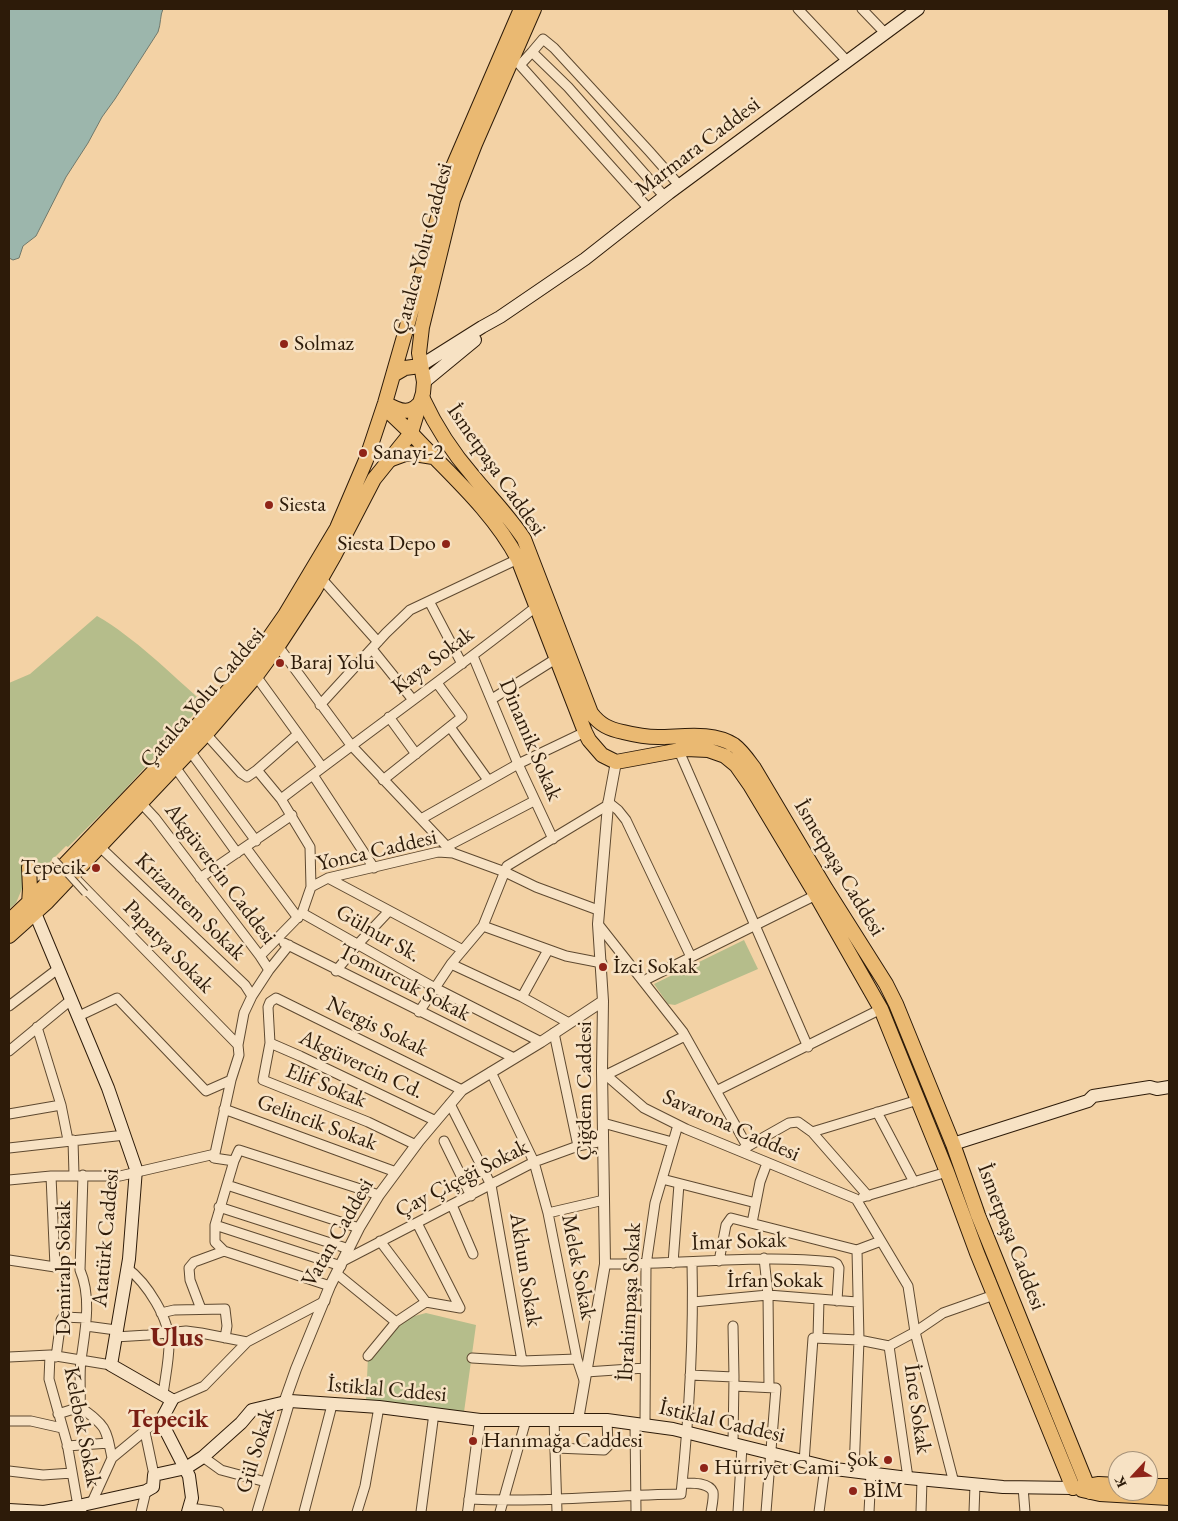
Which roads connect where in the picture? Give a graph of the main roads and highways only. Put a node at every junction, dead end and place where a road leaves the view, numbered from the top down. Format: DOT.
graph roads {
  1 [pos="521,9"];
  2 [pos="534,9"];
  3 [pos="918,9"];
  4 [pos="500,316"];
  5 [pos="420,366"];
  6 [pos="393,375"];
  7 [pos="424,382"];
  8 [pos="423,399"];
  9 [pos="385,403"];
  10 [pos="410,433"];
  11 [pos="433,457"];
  12 [pos="389,460"];
  13 [pos="469,482"];
  14 [pos="538,599"];
  15 [pos="610,729"];
  16 [pos="626,733"];
  17 [pos="598,750"];
  18 [pos="620,761"];
  19 [pos="769,805"];
  20 [pos="54,875"];
  21 [pos="31,908"];
  22 [pos="834,914"];
  23 [pos="9,921"];
  24 [pos="9,936"];
  25 [pos="896,1004"];
  26 [pos="881,1009"];
  27 [pos="1163,1088"];
  28 [pos="953,1144"];
  29 [pos="938,1149"];
  30 [pos="1008,1289"];
  31 [pos="994,1295"];
  32 [pos="1046,1383"];
  33 [pos="1032,1388"];
  34 [pos="480,1420"];
  35 [pos="186,1468"];
  36 [pos="1108,1484"];
  37 [pos="1083,1489"];
  38 [pos="1169,1498"];
  39 [pos="80,1509"];
  40 [pos="9,1510"];
  41 [pos="189,1510"];
  42 [pos="44,1512"];
  1 -- 6 [label="main road, Çatalca Yolu Caddesi"];
  2 -- 5 [label="main road, Çatalca Yolu Caddesi"];
  3 -- 4 [label="main road, Marmara Caddesi"];
  4 -- 5 [label="main road"];
  4 -- 7 [label="main road"];
  5 -- 6 [label="main road"];
  5 -- 7 [label="main road, Çatalca Yolu Caddesi"];
  6 -- 9 [label="main road, Çatalca Yolu Caddesi"];
  7 -- 8 [label="main road, Çatalca Yolu Caddesi"];
  8 -- 9 [label="main road"];
  8 -- 10 [label="main road, Çatalca Yolu Caddesi"];
  8 -- 13 [label="main road, İsmetpaşa Caddesi"];
  9 -- 10 [label="main road, İsmetpaşa Caddesi"];
  9 -- 20 [label="main road, Çatalca Yolu Caddesi"];
  10 -- 11 [label="main road, İsmetpaşa Caddesi"];
  10 -- 12 [label="main road, Çatalca Yolu Caddesi"];
  11 -- 12 [label="main road"];
  11 -- 13 [label="main road, İsmetpaşa Caddesi"];
  12 -- 21 [label="main road, Çatalca Yolu Caddesi"];
  13 -- 14 [label="main road, İsmetpaşa Caddesi"];
  13 -- 14 [label="main road, İsmetpaşa Caddesi"];
  14 -- 15 [label="main road, İsmetpaşa Caddesi"];
  14 -- 17 [label="main road, İsmetpaşa Caddesi"];
  15 -- 16 [label="main road, İsmetpaşa Caddesi"];
  15 -- 17 [label="main road"];
  16 -- 18 [label="main road"];
  16 -- 19 [label="main road, İsmetpaşa Caddesi"];
  17 -- 18 [label="main road, İsmetpaşa Caddesi"];
  18 -- 19 [label="main road, İsmetpaşa Caddesi"];
  19 -- 22 [label="main road, İsmetpaşa Caddesi"];
  19 -- 22 [label="main road, İsmetpaşa Caddesi"];
  20 -- 21 [label="main road, Çatalca Yolu Caddesi"];
  20 -- 21 [label="main road"];
  21 -- 23 [label="main road, Çatalca Yolu Caddesi"];
  21 -- 24 [label="main road, Çatalca Yolu Caddesi"];
  21 -- 35 [label="main road, Atatürk Caddesi"];
  22 -- 25 [label="main road, İsmetpaşa Caddesi"];
  22 -- 26 [label="main road, İsmetpaşa Caddesi"];
  25 -- 26 [label="main road"];
  25 -- 28 [label="main road, İsmetpaşa Caddesi"];
  26 -- 29 [label="main road, İsmetpaşa Caddesi"];
  27 -- 28 [label="main road"];
  28 -- 29 [label="main road"];
  28 -- 30 [label="main road, İsmetpaşa Caddesi"];
  29 -- 31 [label="main road, İsmetpaşa Caddesi"];
  30 -- 31 [label="main road"];
  30 -- 32 [label="main road, İsmetpaşa Caddesi"];
  31 -- 33 [label="main road, İsmetpaşa Caddesi"];
  32 -- 33 [label="main road"];
  32 -- 37 [label="main road, İsmetpaşa Caddesi"];
  33 -- 37 [label="main road, İsmetpaşa Caddesi"];
  34 -- 35 [label="main road, İstiklal Cddesi"];
  34 -- 37 [label="main road, İstiklal Caddesi"];
  35 -- 39 [label="main road"];
  35 -- 41 [label="main road"];
  36 -- 37 [label="main road"];
  37 -- 38 [label="main road"];
  39 -- 42 [label="main road"];
  40 -- 42 [label="main road"];
}
